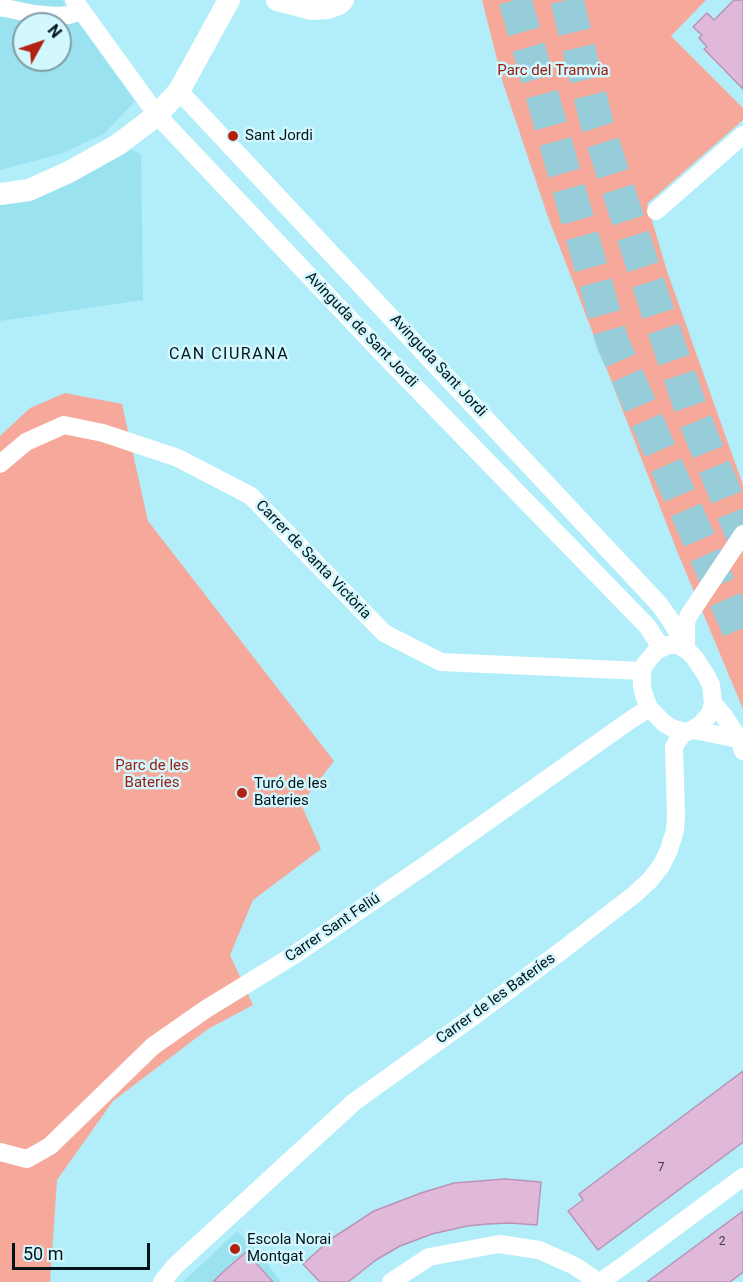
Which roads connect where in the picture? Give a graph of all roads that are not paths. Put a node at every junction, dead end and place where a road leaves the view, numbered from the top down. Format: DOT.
graph roads {
  1 [pos="229,0"];
  2 [pos="277,0"];
  3 [pos="343,0"];
  4 [pos="77,5"];
  5 [pos="0,7"];
  6 [pos="179,90"];
  7 [pos="158,115"];
  8 [pos="743,135"];
  9 [pos="0,194"];
  10 [pos="656,211"];
  11 [pos="0,464"];
  12 [pos="743,534"];
  13 [pos="661,647"];
  14 [pos="687,650"];
  15 [pos="642,671"];
  16 [pos="713,703"];
  17 [pos="649,708"];
  18 [pos="689,731"];
  19 [pos="742,744"];
  20 [pos="0,1152"];
  21 [pos="743,1177"];
  22 [pos="162,1282"];
  23 [pos="391,1282"];
  24 [pos="599,1282"];
  1 -- 6 [label="street"];
  2 -- 3 [label="street"];
  4 -- 5 [label="street"];
  4 -- 7 [label="street, Avinguda de Sant Jordi"];
  6 -- 7 [label="street"];
  6 -- 14 [label="street, Avinguda Sant Jordi"];
  7 -- 9 [label="street"];
  7 -- 13 [label="street, Avinguda de Sant Jordi"];
  8 -- 10 [label="street"];
  11 -- 15 [label="street, Carrer de Santa Victòria"];
  12 -- 14 [label="street"];
  13 -- 14 [label="street"];
  13 -- 15 [label="street"];
  14 -- 16 [label="street"];
  15 -- 17 [label="street"];
  16 -- 18 [label="street"];
  16 -- 19 [label="street"];
  17 -- 18 [label="street"];
  17 -- 20 [label="street, Carrer Sant Feliú"];
  18 -- 19 [label="street"];
  18 -- 22 [label="street, Carrer de les Bateríes"];
  21 -- 24 [label="street"];
  23 -- 24 [label="street"];
}
